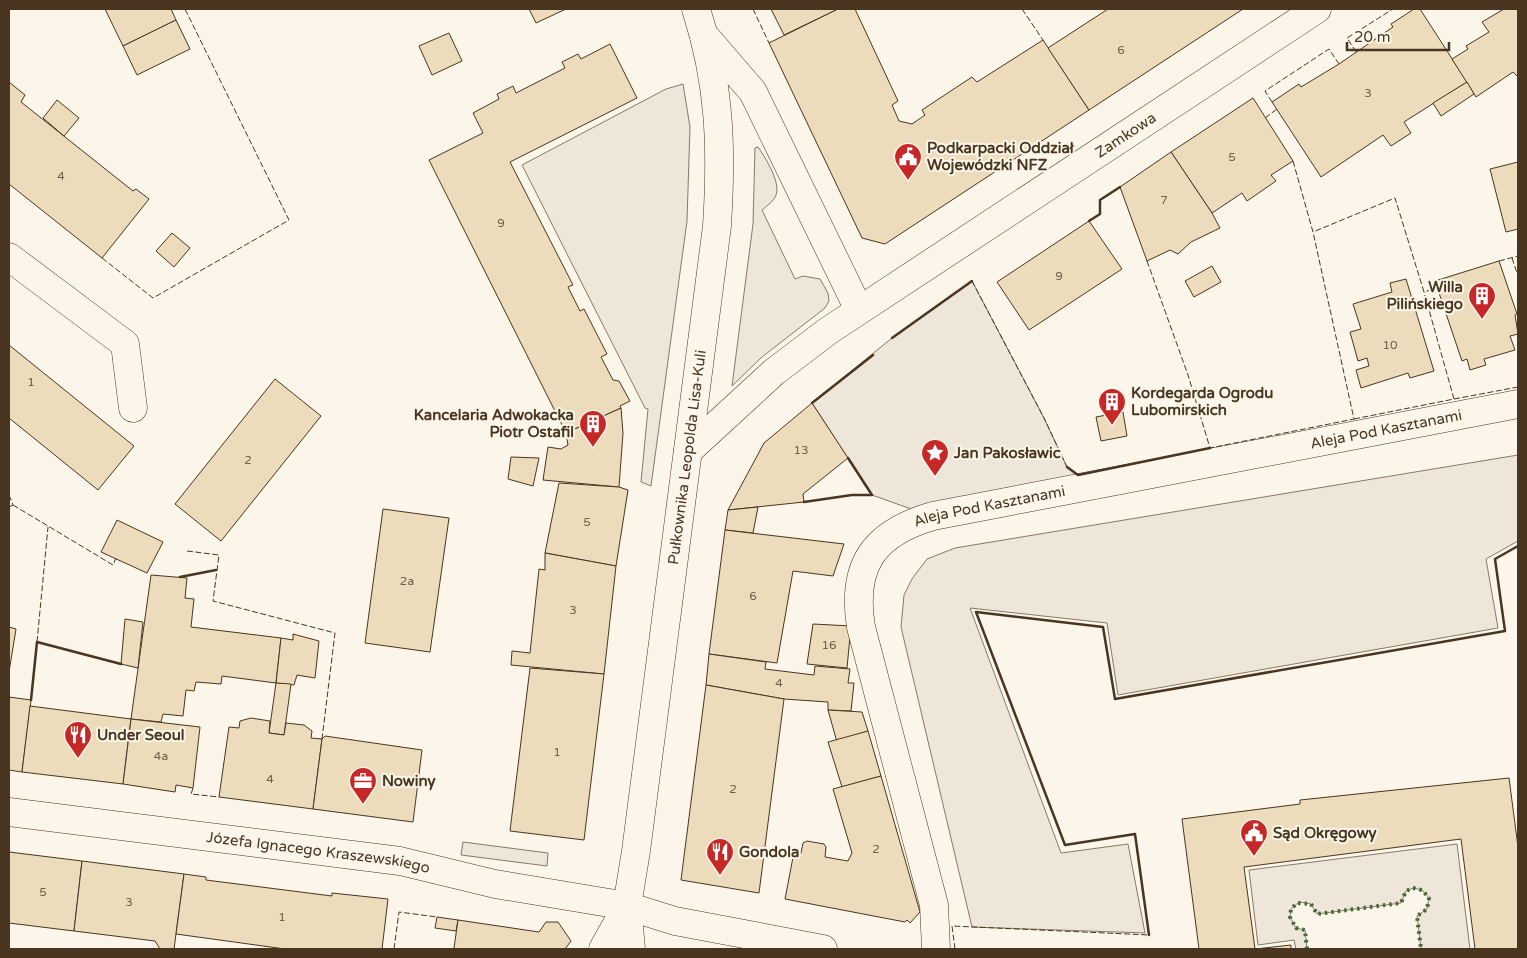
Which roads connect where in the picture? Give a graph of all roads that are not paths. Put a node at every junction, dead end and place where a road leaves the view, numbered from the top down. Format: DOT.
graph roads {
  1 [pos="696,9"];
  2 [pos="1317,9"];
  3 [pos="704,35"];
  4 [pos="9,256"];
  5 [pos="859,310"];
  6 [pos="1518,404"];
  7 [pos="133,408"];
  8 [pos="688,451"];
  9 [pos="9,812"];
  10 [pos="627,906"];
  11 [pos="602,949"];
  12 [pos="631,949"];
  13 [pos="823,949"];
  14 [pos="936,949"];
  1 -- 3 [label="street, Pułkownika Leopolda Lisa-Kuli"];
  2 -- 5 [label="street, Zamkowa"];
  3 -- 5 [label="street"];
  3 -- 8 [label="street, Pułkownika Leopolda Lisa-Kuli"];
  4 -- 7 [label="street"];
  5 -- 8 [label="street, Zamkowa"];
  6 -- 14 [label="street, Aleja Pod Kasztanami"];
  8 -- 10 [label="street, Pułkownika Leopolda Lisa-Kuli"];
  9 -- 10 [label="street, Józefa Ignacego Kraszewskiego"];
  10 -- 11 [label="street, Pułkownika Leopolda Lisa-Kuli"];
  10 -- 12 [label="street, Pułkownika Leopolda Lisa-Kuli"];
  10 -- 13 [label="street, Józefa Ignacego Kraszewskiego"];
}
